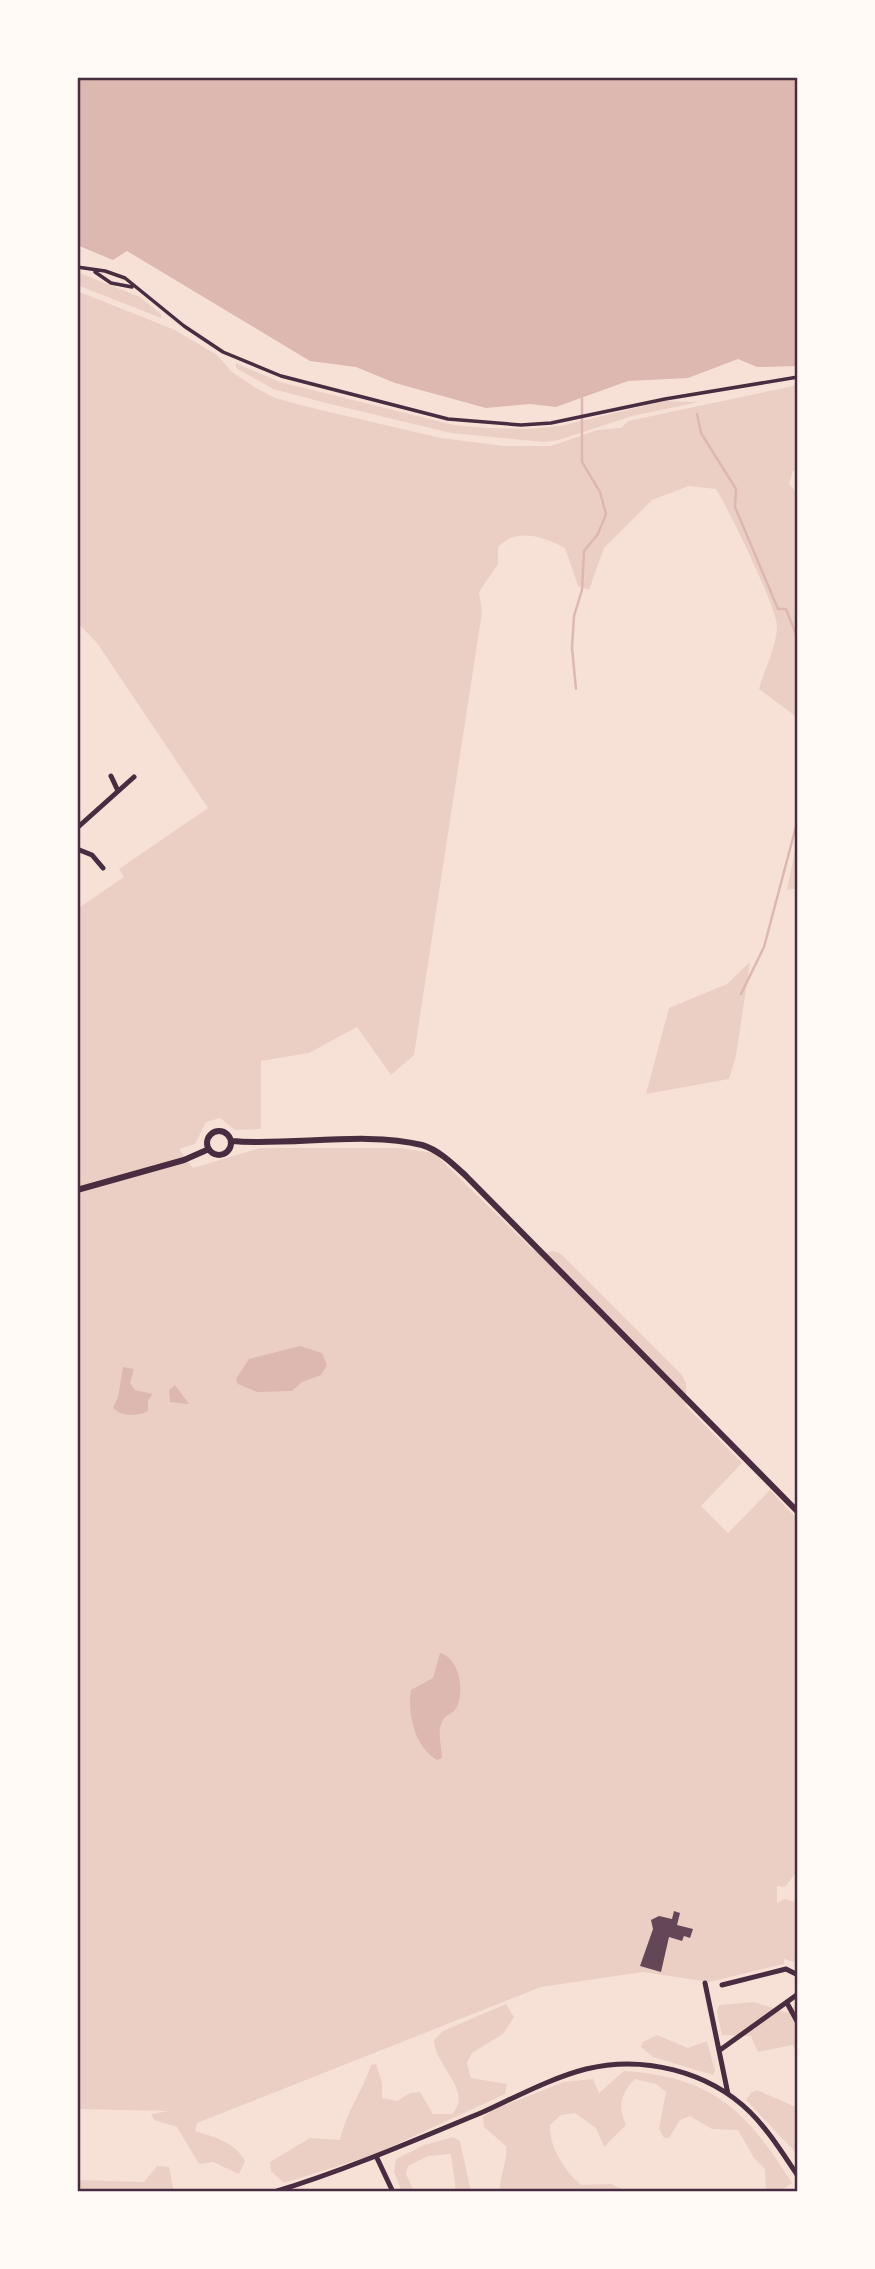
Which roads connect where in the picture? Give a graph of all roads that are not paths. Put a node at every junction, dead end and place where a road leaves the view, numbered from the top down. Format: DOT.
graph roads {
  1 [pos="77,267"];
  2 [pos="94,271"];
  3 [pos="135,287"];
  4 [pos="798,377"];
  5 [pos="111,776"];
  6 [pos="134,777"];
  7 [pos="118,791"];
  8 [pos="77,828"];
  9 [pos="77,849"];
  10 [pos="103,868"];
  11 [pos="231,1141"];
  12 [pos="209,1149"];
  13 [pos="77,1190"];
  14 [pos="798,1511"];
  15 [pos="798,1975"];
  16 [pos="705,1983"];
  17 [pos="722,1985"];
  18 [pos="798,1994"];
  19 [pos="787,2003"];
  20 [pos="798,2023"];
  21 [pos="720,2050"];
  22 [pos="728,2094"];
  23 [pos="377,2158"];
  24 [pos="798,2176"];
  25 [pos="274,2192"];
  26 [pos="393,2192"];
  1 -- 2 [label="street"];
  2 -- 3 [label="street"];
  2 -- 3 [label="street"];
  3 -- 4 [label="street"];
  5 -- 7 [label="street"];
  6 -- 7 [label="street"];
  7 -- 8 [label="street"];
  9 -- 10 [label="street"];
  11 -- 12 [label="street"];
  11 -- 12 [label="street"];
  11 -- 14 [label="street"];
  12 -- 13 [label="street"];
  15 -- 17 [label="street"];
  16 -- 21 [label="street"];
  18 -- 19 [label="street"];
  19 -- 20 [label="street"];
  19 -- 21 [label="street"];
  21 -- 22 [label="street"];
  22 -- 23 [label="street"];
  22 -- 24 [label="street"];
  23 -- 25 [label="street"];
  23 -- 26 [label="street"];
}
